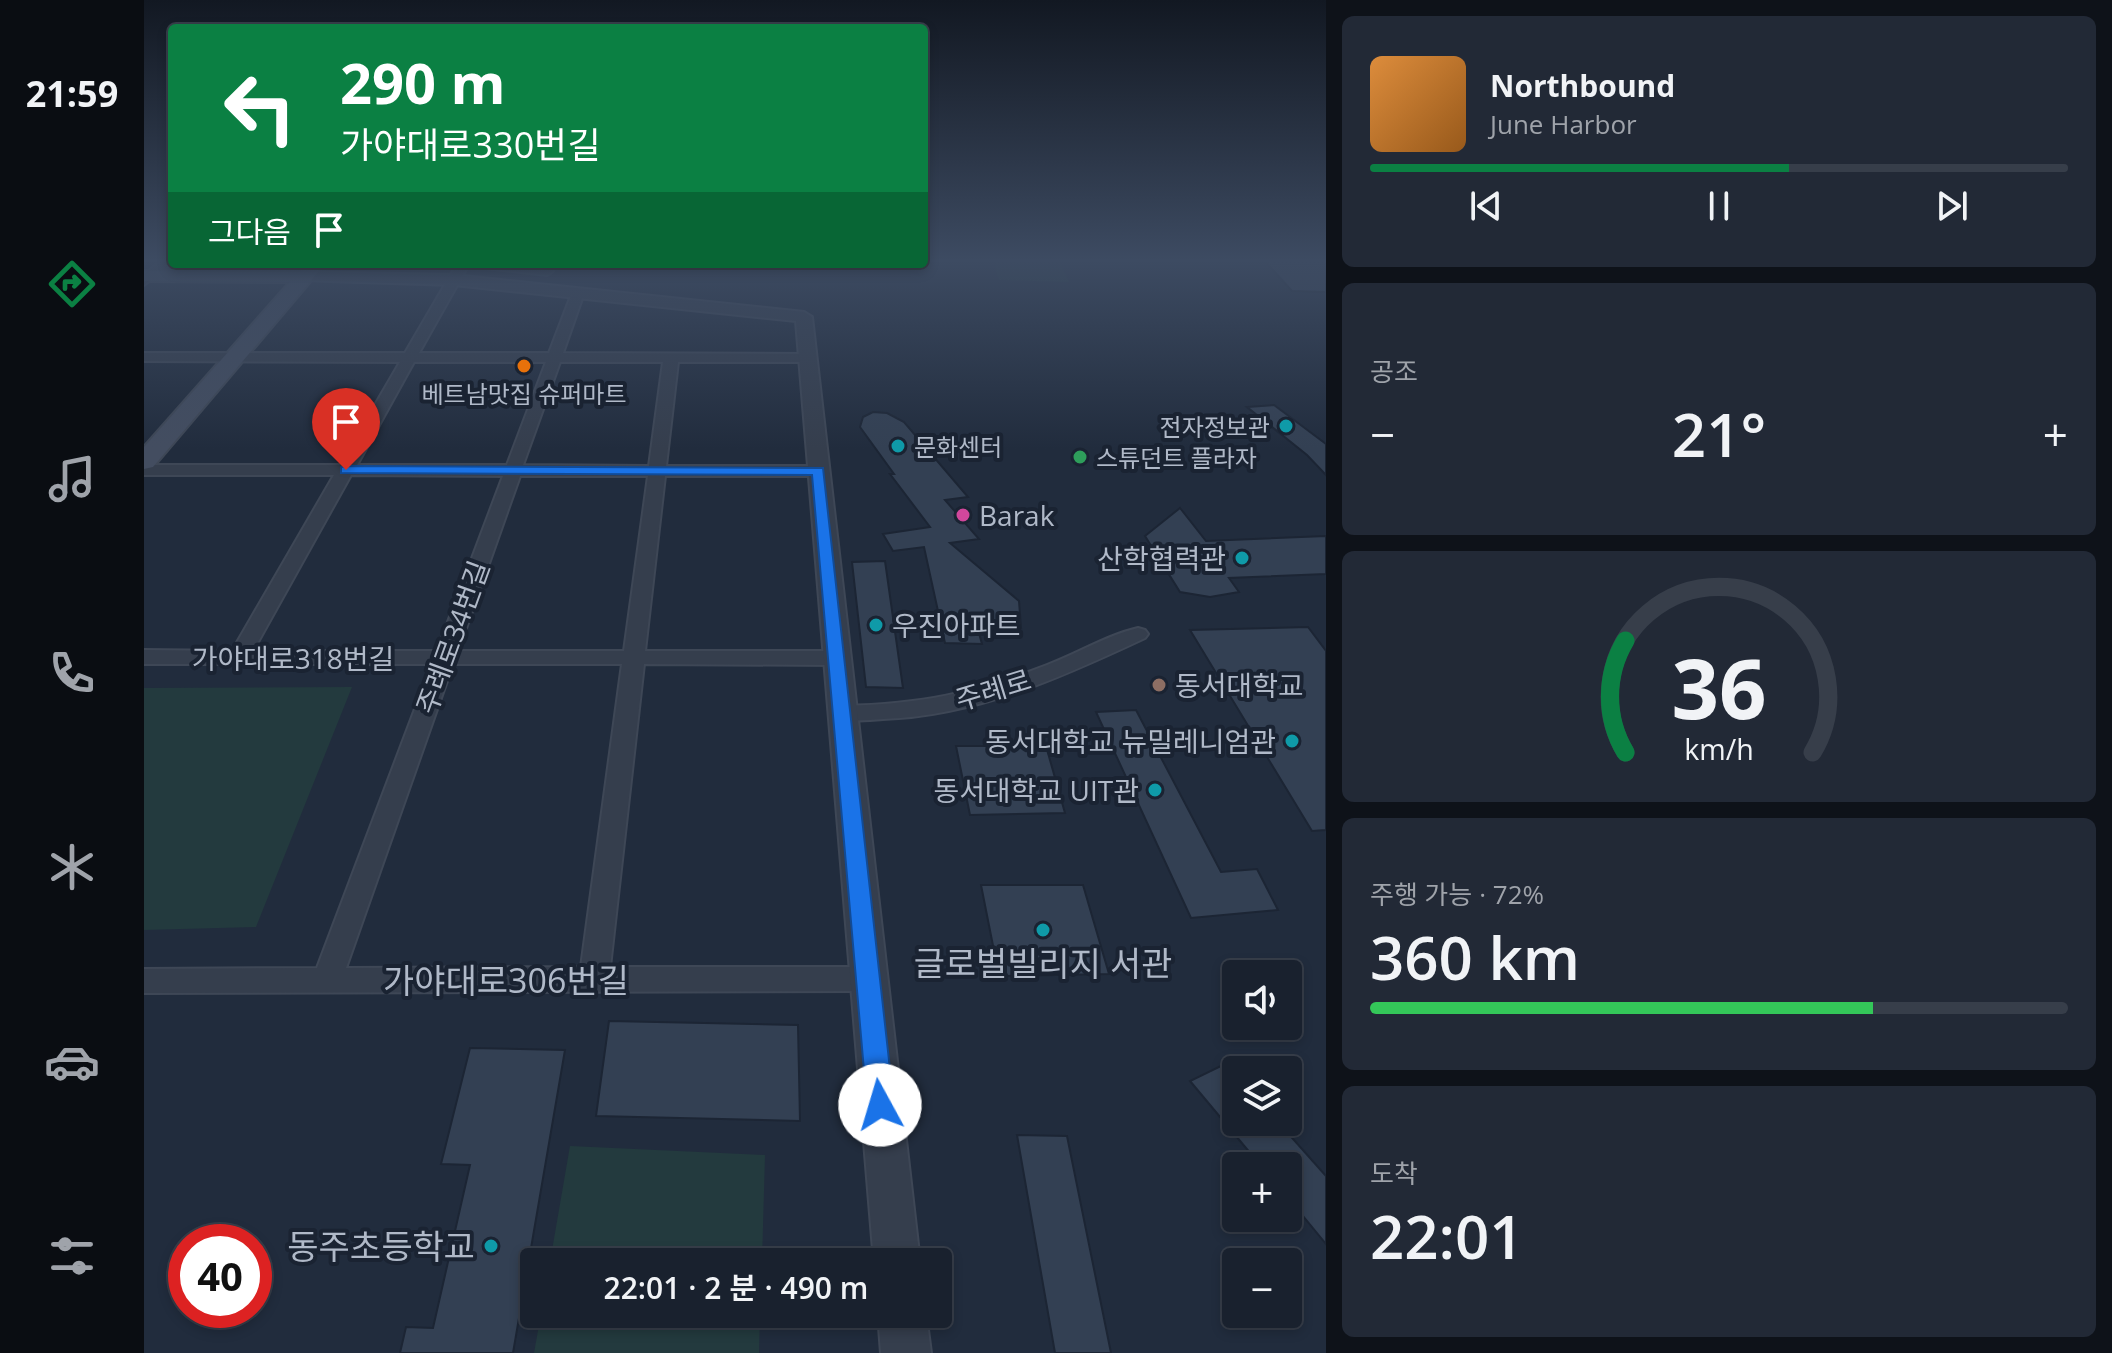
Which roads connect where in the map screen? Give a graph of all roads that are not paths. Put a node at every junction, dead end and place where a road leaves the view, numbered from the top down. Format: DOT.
graph roads {
  1 [pos="265,323"];
  2 [pos="429,323"];
  3 [pos="566,323"];
  4 [pos="805,323"];
  5 [pos="144,357"];
  6 [pos="237,357"];
  7 [pos="410,357"];
  8 [pos="553,358"];
  9 [pos="671,358"];
  10 [pos="808,358"];
  11 [pos="144,462"];
  12 [pos="144,470"];
  13 [pos="346,470"];
  14 [pos="512,470"];
  15 [pos="657,470"];
  16 [pos="818,471"];
  17 [pos="1138,634"];
  18 [pos="144,657"];
  19 [pos="239,657"];
  20 [pos="444,658"];
  21 [pos="633,658"];
  22 [pos="836,658"];
  23 [pos="842,713"];
  24 [pos="867,979"];
  25 [pos="594,980"];
  26 [pos="144,981"];
  27 [pos="327,981"];
  28 [pos="896,1248"];
  29 [pos="903,1328"];
  30 [pos="906,1353"];
  1 -- 6 [label="main road"];
  2 -- 7 [label="street"];
  3 -- 8 [label="street, 주례로34번길"];
  4 -- 10 [label="street"];
  5 -- 6 [label="street"];
  6 -- 7 [label="street"];
  6 -- 11 [label="main road"];
  7 -- 8 [label="street"];
  7 -- 13 [label="street"];
  8 -- 9 [label="street"];
  8 -- 14 [label="street, 주례로34번길"];
  9 -- 10 [label="street"];
  9 -- 15 [label="street"];
  10 -- 16 [label="street"];
  12 -- 13 [label="street"];
  13 -- 14 [label="street"];
  13 -- 19 [label="street"];
  14 -- 15 [label="street"];
  14 -- 20 [label="street, 주례로34번길"];
  15 -- 16 [label="street"];
  15 -- 21 [label="street"];
  16 -- 22 [label="street"];
  17 -- 23 [label="street, 주례로"];
  18 -- 19 [label="street, 가야대로318번길"];
  19 -- 20 [label="street, 가야대로318번길"];
  20 -- 21 [label="street, 가야대로318번길"];
  20 -- 27 [label="street, 주례로34번길"];
  21 -- 22 [label="street, 가야대로318번길"];
  21 -- 25 [label="street"];
  22 -- 23 [label="street"];
  23 -- 24 [label="street"];
  24 -- 25 [label="street, 가야대로306번길"];
  24 -- 28 [label="street"];
  25 -- 27 [label="street, 가야대로306번길"];
  26 -- 27 [label="street, 가야대로306번길"];
  29 -- 30 [label="street"];
}
